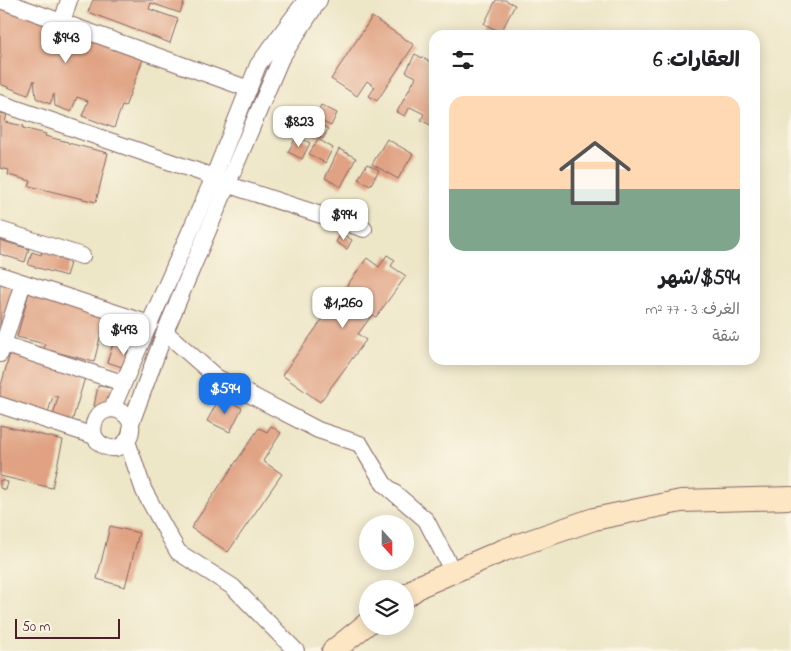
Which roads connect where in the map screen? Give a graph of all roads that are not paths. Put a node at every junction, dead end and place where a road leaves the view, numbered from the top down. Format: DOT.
graph roads {
  1 [pos="0,0"];
  2 [pos="70,0"];
  3 [pos="306,0"];
  4 [pos="319,0"];
  5 [pos="62,22"];
  6 [pos="249,89"];
  7 [pos="0,103"];
  8 [pos="214,178"];
  9 [pos="229,185"];
  10 [pos="364,229"];
  11 [pos="0,230"];
  12 [pos="82,256"];
  13 [pos="0,275"];
  14 [pos="23,283"];
  15 [pos="150,324"];
  16 [pos="165,332"];
  17 [pos="1,347"];
  18 [pos="123,383"];
  19 [pos="0,405"];
  20 [pos="112,409"];
  21 [pos="131,423"];
  22 [pos="94,436"];
  23 [pos="127,441"];
  24 [pos="791,498"];
  25 [pos="453,572"];
  26 [pos="414,590"];
  27 [pos="359,630"];
  28 [pos="296,651"];
  29 [pos="333,651"];
  1 -- 5 [label="street"];
  2 -- 5 [label="street"];
  3 -- 6 [label="street"];
  4 -- 9 [label="street"];
  5 -- 6 [label="street"];
  6 -- 8 [label="street"];
  7 -- 8 [label="street"];
  8 -- 9 [label="street"];
  8 -- 15 [label="street"];
  9 -- 10 [label="street"];
  9 -- 16 [label="street"];
  11 -- 12 [label="street"];
  13 -- 14 [label="street"];
  14 -- 15 [label="street"];
  14 -- 17 [label="street"];
  15 -- 18 [label="street"];
  16 -- 21 [label="street"];
  16 -- 25 [label="street"];
  17 -- 18 [label="street"];
  18 -- 20 [label="street"];
  19 -- 22 [label="street"];
  20 -- 21 [label="street"];
  20 -- 22 [label="street"];
  21 -- 23 [label="street"];
  22 -- 23 [label="street"];
  23 -- 28 [label="street"];
  24 -- 25 [label="main road"];
  25 -- 26 [label="main road"];
  27 -- 29 [label="main road"];
}
